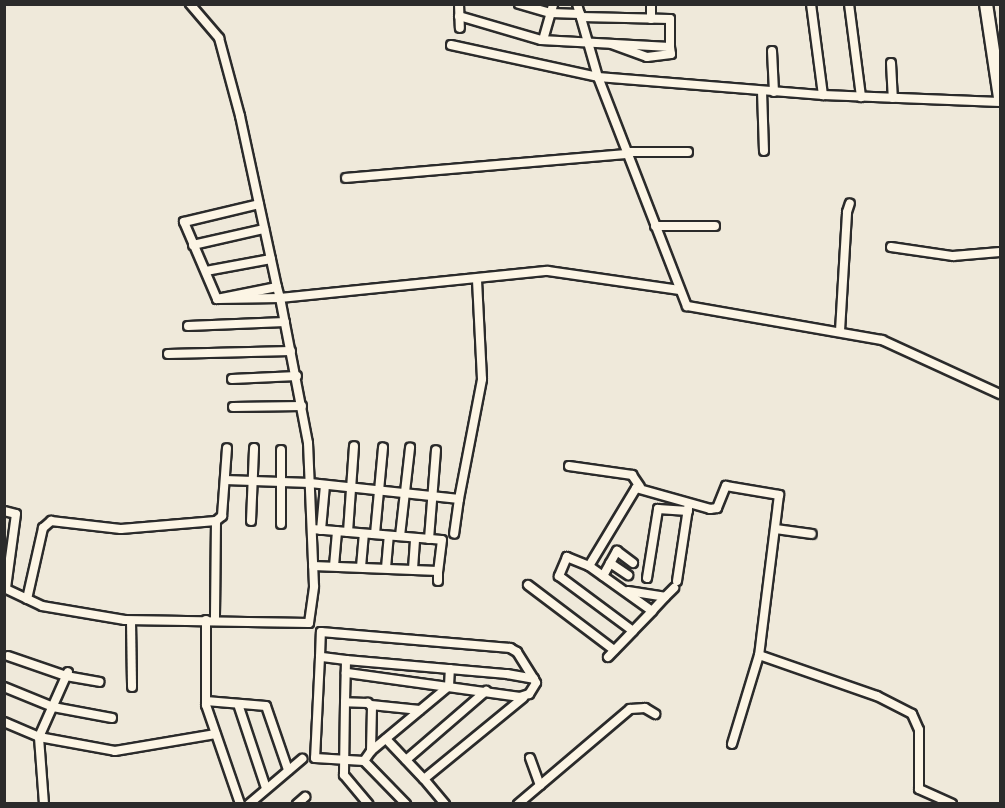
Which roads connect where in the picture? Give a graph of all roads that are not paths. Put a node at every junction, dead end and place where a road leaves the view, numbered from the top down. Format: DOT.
graph roads {
  1 [pos="190,4"];
  2 [pos="459,4"];
  3 [pos="519,4"];
  4 [pos="577,4"];
  5 [pos="651,4"];
  6 [pos="811,4"];
  7 [pos="849,4"];
  8 [pos="986,4"];
  9 [pos="552,9"];
  10 [pos="459,16"];
  11 [pos="580,16"];
  12 [pos="651,19"];
  13 [pos="995,25"];
  14 [pos="460,28"];
  15 [pos="543,40"];
  16 [pos="587,42"];
  17 [pos="451,45"];
  18 [pos="772,51"];
  19 [pos="998,62"];
  20 [pos="891,63"];
  21 [pos="598,76"];
  22 [pos="762,91"];
  23 [pos="774,92"];
  24 [pos="823,95"];
  25 [pos="861,97"];
  26 [pos="893,98"];
  27 [pos="1000,100"];
  28 [pos="764,151"];
  29 [pos="688,152"];
  30 [pos="628,153"];
  31 [pos="346,178"];
  32 [pos="850,203"];
  33 [pos="259,204"];
  34 [pos="655,226"];
  35 [pos="715,226"];
  36 [pos="264,229"];
  37 [pos="193,245"];
  38 [pos="891,247"];
  39 [pos="1000,252"];
  40 [pos="271,259"];
  41 [pos="206,271"];
  42 [pos="477,280"];
  43 [pos="277,287"];
  44 [pos="680,290"];
  45 [pos="280,298"];
  46 [pos="217,299"];
  47 [pos="285,322"];
  48 [pos="188,326"];
  49 [pos="840,331"];
  50 [pos="291,351"];
  51 [pos="168,354"];
  52 [pos="297,376"];
  53 [pos="232,379"];
  54 [pos="1000,393"];
  55 [pos="302,406"];
  56 [pos="233,407"];
  57 [pos="354,446"];
  58 [pos="383,447"];
  59 [pos="227,448"];
  60 [pos="254,448"];
  61 [pos="410,448"];
  62 [pos="281,450"];
  63 [pos="436,450"];
  64 [pos="569,466"];
  65 [pos="225,480"];
  66 [pos="253,482"];
  67 [pos="310,483"];
  68 [pos="282,484"];
  69 [pos="325,485"];
  70 [pos="351,487"];
  71 [pos="640,487"];
  72 [pos="379,489"];
  73 [pos="405,493"];
  74 [pos="431,496"];
  75 [pos="459,499"];
  76 [pos="688,507"];
  77 [pos="4,512"];
  78 [pos="216,521"];
  79 [pos="251,521"];
  80 [pos="281,524"];
  81 [pos="316,530"];
  82 [pos="776,530"];
  83 [pos="337,531"];
  84 [pos="348,532"];
  85 [pos="364,534"];
  86 [pos="375,534"];
  87 [pos="454,534"];
  88 [pos="812,534"];
  89 [pos="389,536"];
  90 [pos="400,536"];
  91 [pos="415,538"];
  92 [pos="429,539"];
  93 [pos="610,563"];
  94 [pos="633,563"];
  95 [pos="313,566"];
  96 [pos="334,566"];
  97 [pos="589,566"];
  98 [pos="362,567"];
  99 [pos="386,568"];
  100 [pos="412,569"];
  101 [pos="438,571"];
  102 [pos="628,575"];
  103 [pos="603,576"];
  104 [pos="647,578"];
  105 [pos="438,581"];
  106 [pos="528,585"];
  107 [pos="5,588"];
  108 [pos="624,591"];
  109 [pos="665,597"];
  110 [pos="27,598"];
  111 [pos="652,610"];
  112 [pos="210,620"];
  113 [pos="132,621"];
  114 [pos="633,631"];
  115 [pos="759,655"];
  116 [pos="8,656"];
  117 [pos="320,657"];
  118 [pos="346,660"];
  119 [pos="450,669"];
  120 [pos="346,673"];
  121 [pos="67,674"];
  122 [pos="534,679"];
  123 [pos="99,682"];
  124 [pos="449,686"];
  125 [pos="4,687"];
  126 [pos="132,687"];
  127 [pos="486,692"];
  128 [pos="523,698"];
  129 [pos="206,701"];
  130 [pos="345,702"];
  131 [pos="238,704"];
  132 [pos="371,705"];
  133 [pos="53,706"];
  134 [pos="420,710"];
  135 [pos="655,714"];
  136 [pos="112,718"];
  137 [pos="4,722"];
  138 [pos="216,734"];
  139 [pos="39,737"];
  140 [pos="386,739"];
  141 [pos="732,744"];
  142 [pos="371,751"];
  143 [pos="530,758"];
  144 [pos="302,759"];
  145 [pos="345,760"];
  146 [pos="364,760"];
  147 [pos="406,760"];
  148 [pos="288,770"];
  149 [pos="424,779"];
  150 [pos="540,785"];
  151 [pos="266,788"];
  152 [pos="305,797"];
  153 [pos="44,804"];
  154 [pos="240,804"];
  155 [pos="249,804"];
  156 [pos="297,804"];
  157 [pos="368,804"];
  158 [pos="406,804"];
  159 [pos="445,804"];
  160 [pos="518,804"];
  161 [pos="952,804"];
  1 -- 33 [label="street"];
  2 -- 10 [label="street"];
  3 -- 9 [label="street"];
  4 -- 11 [label="street"];
  5 -- 12 [label="street"];
  6 -- 24 [label="street"];
  7 -- 25 [label="street"];
  8 -- 13 [label="highway"];
  9 -- 11 [label="street"];
  9 -- 15 [label="street"];
  10 -- 14 [label="street"];
  10 -- 15 [label="street"];
  11 -- 12 [label="street"];
  11 -- 16 [label="street"];
  12 -- 16 [label="street"];
  13 -- 19 [label="highway"];
  15 -- 16 [label="street"];
  16 -- 21 [label="street"];
  17 -- 21 [label="street"];
  18 -- 23 [label="street"];
  19 -- 27 [label="highway"];
  20 -- 26 [label="street"];
  21 -- 22 [label="street"];
  21 -- 30 [label="street"];
  22 -- 23 [label="street"];
  22 -- 28 [label="street"];
  23 -- 24 [label="street"];
  24 -- 25 [label="street"];
  25 -- 26 [label="street"];
  26 -- 27 [label="street"];
  29 -- 30 [label="street"];
  30 -- 31 [label="street"];
  30 -- 34 [label="street"];
  32 -- 49 [label="street"];
  33 -- 36 [label="street"];
  33 -- 37 [label="street"];
  34 -- 35 [label="street"];
  34 -- 44 [label="street"];
  36 -- 37 [label="street"];
  36 -- 40 [label="street"];
  37 -- 41 [label="street"];
  38 -- 39 [label="street"];
  40 -- 41 [label="street"];
  40 -- 43 [label="street"];
  41 -- 46 [label="street"];
  42 -- 44 [label="street"];
  42 -- 45 [label="street"];
  42 -- 75 [label="street"];
  43 -- 45 [label="street"];
  43 -- 46 [label="street"];
  44 -- 49 [label="street"];
  45 -- 46 [label="street"];
  45 -- 47 [label="street"];
  47 -- 48 [label="street"];
  47 -- 50 [label="street"];
  49 -- 54 [label="street"];
  50 -- 51 [label="street"];
  50 -- 52 [label="street"];
  52 -- 53 [label="street"];
  52 -- 55 [label="street"];
  55 -- 56 [label="street"];
  55 -- 67 [label="street"];
  57 -- 70 [label="street"];
  58 -- 72 [label="street"];
  59 -- 65 [label="street"];
  60 -- 66 [label="street"];
  61 -- 73 [label="street"];
  62 -- 68 [label="street"];
  63 -- 74 [label="street"];
  64 -- 71 [label="street"];
  65 -- 66 [label="street"];
  65 -- 78 [label="street"];
  66 -- 68 [label="street"];
  66 -- 79 [label="street"];
  67 -- 68 [label="street"];
  67 -- 69 [label="street"];
  67 -- 81 [label="street"];
  68 -- 80 [label="street"];
  69 -- 70 [label="street"];
  69 -- 81 [label="street"];
  70 -- 72 [label="street"];
  70 -- 84 [label="street"];
  71 -- 76 [label="street"];
  71 -- 97 [label="street"];
  72 -- 73 [label="street"];
  72 -- 86 [label="street"];
  73 -- 74 [label="street"];
  73 -- 90 [label="street"];
  74 -- 75 [label="street"];
  74 -- 92 [label="street"];
  75 -- 87 [label="street"];
  76 -- 82 [label="street"];
  76 -- 104 [label="street"];
  76 -- 109 [label="street"];
  77 -- 107 [label="street"];
  78 -- 110 [label="street"];
  78 -- 112 [label="street"];
  81 -- 83 [label="street"];
  81 -- 95 [label="street"];
  82 -- 88 [label="street"];
  82 -- 115 [label="street"];
  83 -- 84 [label="street"];
  83 -- 96 [label="street"];
  84 -- 85 [label="street"];
  85 -- 86 [label="street"];
  85 -- 98 [label="street"];
  86 -- 89 [label="street"];
  89 -- 90 [label="street"];
  89 -- 99 [label="street"];
  90 -- 91 [label="street"];
  91 -- 92 [label="street"];
  91 -- 100 [label="street"];
  92 -- 101 [label="street"];
  93 -- 94 [label="street"];
  93 -- 102 [label="street"];
  93 -- 103 [label="street"];
  95 -- 96 [label="street"];
  95 -- 112 [label="street"];
  96 -- 98 [label="street"];
  97 -- 103 [label="street"];
  97 -- 114 [label="street"];
  98 -- 99 [label="street"];
  99 -- 100 [label="street"];
  100 -- 101 [label="street"];
  101 -- 105 [label="street"];
  103 -- 108 [label="street"];
  106 -- 114 [label="street"];
  107 -- 110 [label="street"];
  108 -- 109 [label="street"];
  108 -- 111 [label="street"];
  109 -- 111 [label="street"];
  110 -- 113 [label="street"];
  111 -- 114 [label="street"];
  112 -- 113 [label="street"];
  112 -- 129 [label="street"];
  113 -- 126 [label="street"];
  115 -- 141 [label="street"];
  115 -- 161 [label="street"];
  116 -- 121 [label="street"];
  117 -- 118 [label="street"];
  117 -- 122 [label="street"];
  117 -- 145 [label="street"];
  118 -- 119 [label="street"];
  118 -- 120 [label="street"];
  119 -- 122 [label="street"];
  119 -- 124 [label="street"];
  120 -- 124 [label="street"];
  120 -- 130 [label="street"];
  121 -- 123 [label="street"];
  121 -- 133 [label="street"];
  122 -- 128 [label="street"];
  124 -- 127 [label="street"];
  124 -- 134 [label="street"];
  125 -- 133 [label="street"];
  127 -- 128 [label="street"];
  127 -- 147 [label="street"];
  128 -- 149 [label="street"];
  129 -- 131 [label="street"];
  129 -- 138 [label="street"];
  130 -- 132 [label="street"];
  130 -- 145 [label="street"];
  131 -- 148 [label="street"];
  131 -- 151 [label="street"];
  132 -- 134 [label="street"];
  132 -- 142 [label="street"];
  133 -- 136 [label="street"];
  133 -- 139 [label="street"];
  134 -- 140 [label="street"];
  135 -- 150 [label="street"];
  137 -- 139 [label="street"];
  138 -- 139 [label="street"];
  138 -- 154 [label="street"];
  139 -- 153 [label="street"];
  140 -- 142 [label="street"];
  140 -- 147 [label="street"];
  142 -- 146 [label="street"];
  143 -- 150 [label="street"];
  144 -- 148 [label="street"];
  145 -- 146 [label="street"];
  145 -- 157 [label="street"];
  146 -- 158 [label="street"];
  147 -- 149 [label="street"];
  148 -- 151 [label="street"];
  149 -- 159 [label="street"];
  150 -- 160 [label="street"];
  151 -- 155 [label="street"];
  152 -- 156 [label="street"];
}
